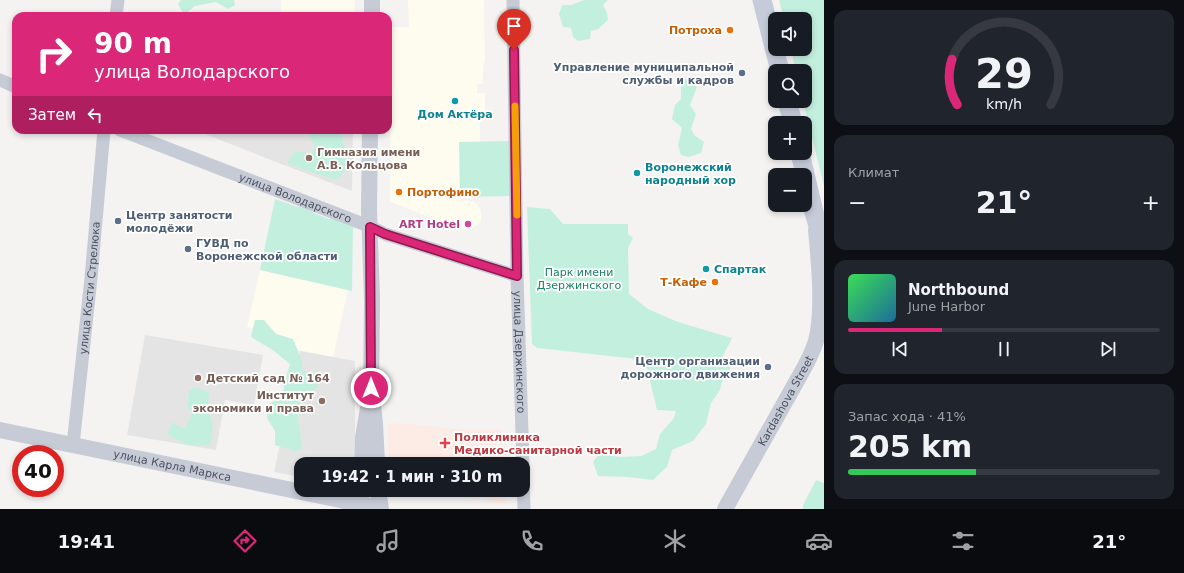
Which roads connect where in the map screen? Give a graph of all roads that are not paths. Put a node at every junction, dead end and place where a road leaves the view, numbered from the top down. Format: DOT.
graph roads {
  1 [pos="118,0"];
  2 [pos="372,0"];
  3 [pos="513,0"];
  4 [pos="762,0"];
  5 [pos="116,12"];
  6 [pos="372,12"];
  7 [pos="778,64"];
  8 [pos="0,80"];
  9 [pos="12,85"];
  10 [pos="104,134"];
  11 [pos="130,134"];
  12 [pos="370,134"];
  13 [pos="802,160"];
  14 [pos="816,216"];
  15 [pos="370,227"];
  16 [pos="824,245"];
  17 [pos="517,276"];
  18 [pos="371,388"];
  19 [pos="0,430"];
  20 [pos="73,446"];
  21 [pos="362,457"];
  22 [pos="377,457"];
  23 [pos="523,457"];
  24 [pos="739,485"];
  25 [pos="367,497"];
  26 [pos="378,497"];
  27 [pos="524,497"];
  28 [pos="377,508"];
  29 [pos="524,509"];
  30 [pos="725,509"];
  31 [pos="731,509"];
  1 -- 5 [label="street"];
  2 -- 6 [label="street"];
  3 -- 17 [label="street, улица Дзержинского"];
  4 -- 7 [label="main road"];
  8 -- 9 [label="street"];
  10 -- 20 [label="street, улица Кости Стрелюка"];
  11 -- 15 [label="street, улица Володарского"];
  12 -- 15 [label="street"];
  13 -- 14 [label="main road"];
  14 -- 16 [label="main road"];
  14 -- 24 [label="street, Kardashova Street"];
  15 -- 17 [label="street, улица Володарского"];
  15 -- 18 [label="street"];
  17 -- 23 [label="street, улица Дзержинского"];
  18 -- 21 [label="street"];
  18 -- 22 [label="street"];
  19 -- 20 [label="street, улица Карла Маркса"];
  20 -- 28 [label="street, улица Карла Маркса, bridge"];
  24 -- 30 [label="street, Kardashova Street"];
  24 -- 31 [label="street, Kardashova Street"];
  25 -- 28 [label="street"];
  26 -- 28 [label="street"];
  27 -- 29 [label="street"];
}
